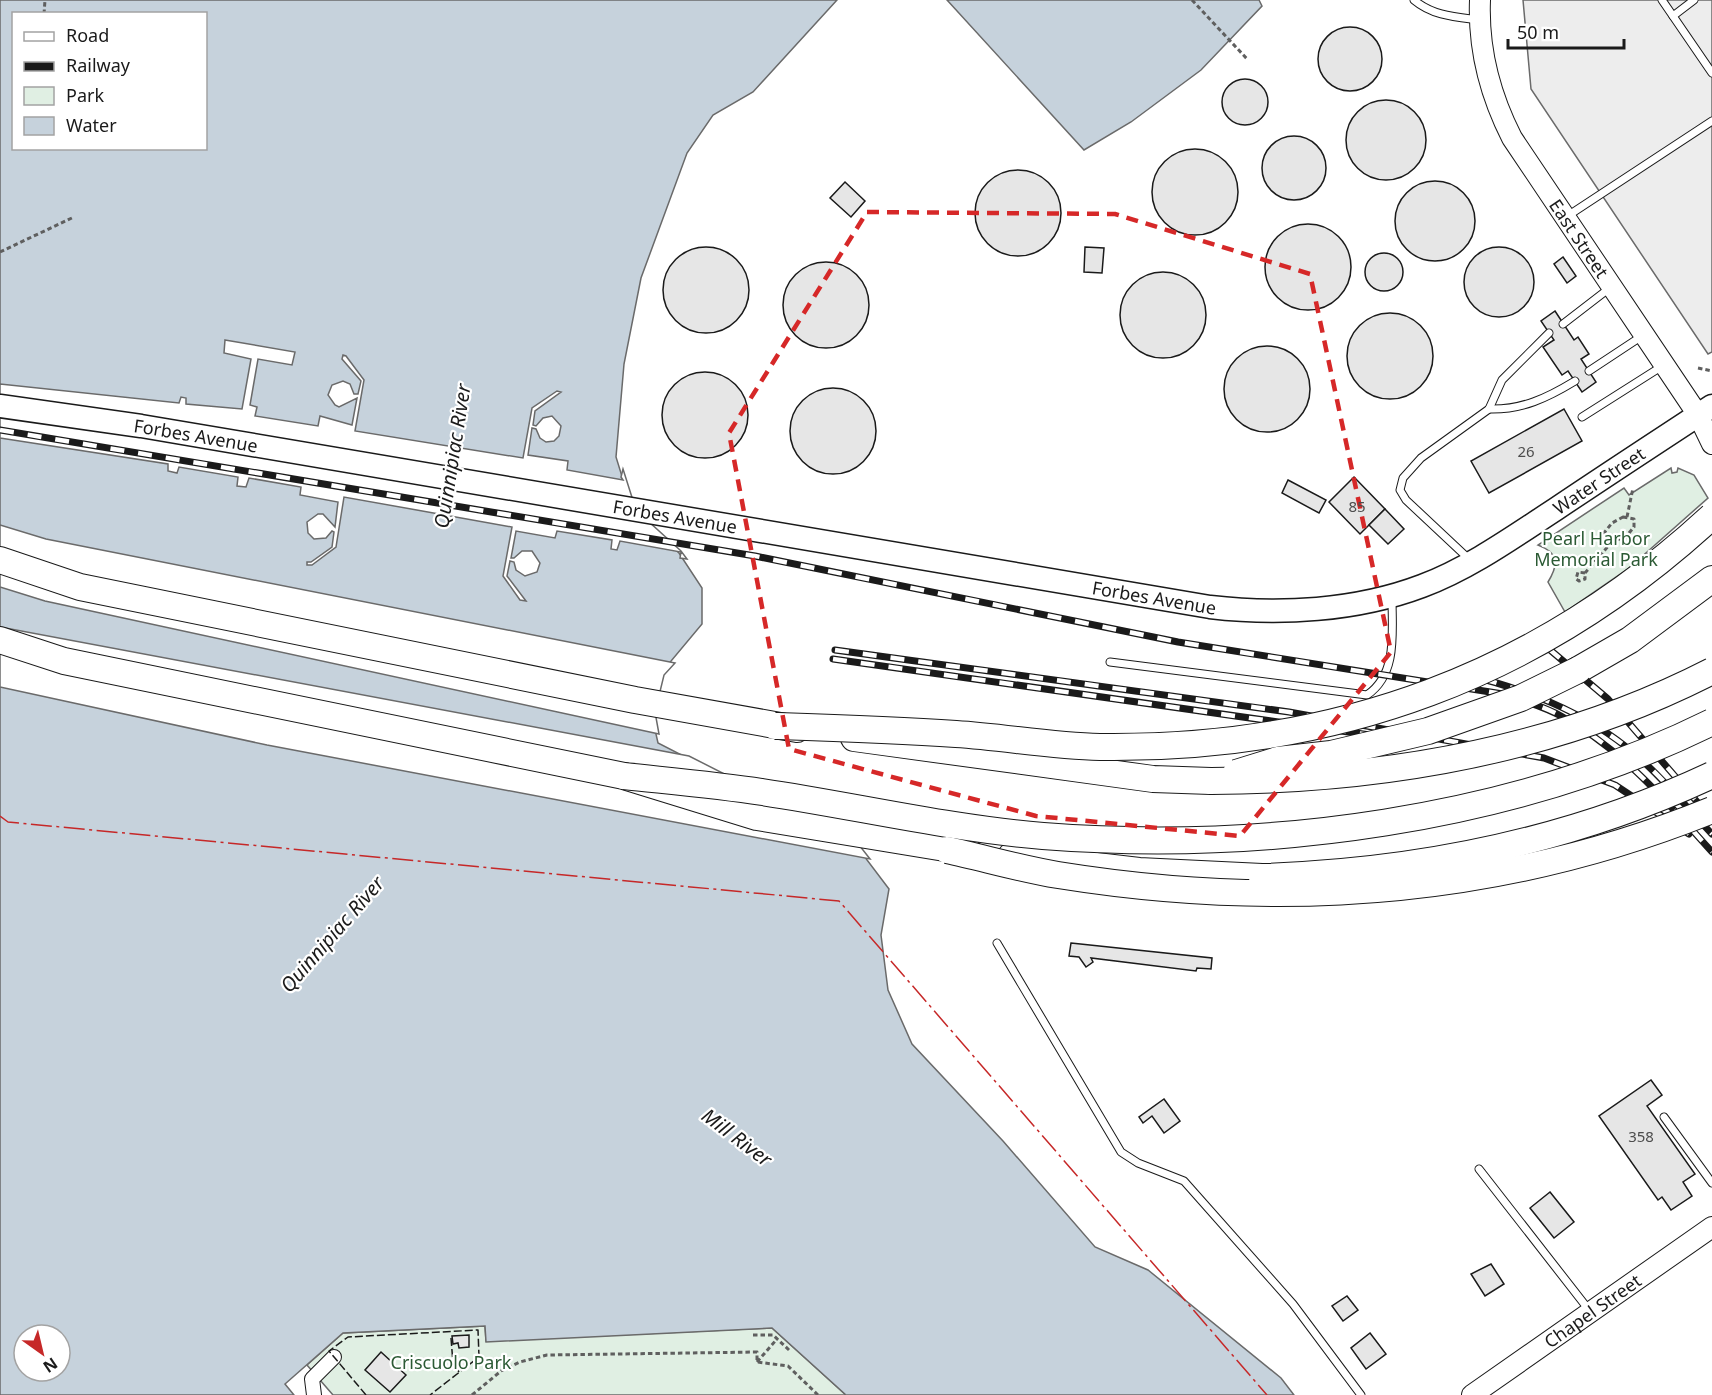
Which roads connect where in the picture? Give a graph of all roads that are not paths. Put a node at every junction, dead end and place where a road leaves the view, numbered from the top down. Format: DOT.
graph roads {
  1 [pos="1414,0"];
  2 [pos="1662,0"];
  3 [pos="1694,0"];
  4 [pos="1479,10"];
  5 [pos="1673,16"];
  6 [pos="1712,73"];
  7 [pos="1712,121"];
  8 [pos="1564,218"];
  9 [pos="1611,287"];
  10 [pos="1563,324"];
  11 [pos="1549,333"];
  12 [pos="1643,335"];
  13 [pos="1664,366"];
  14 [pos="1589,371"];
  15 [pos="1575,381"];
  16 [pos="0,406"];
  17 [pos="1489,409"];
  18 [pos="1705,411"];
  19 [pos="1582,417"];
  20 [pos="1712,444"];
  21 [pos="1712,516"];
  22 [pos="0,560"];
  23 [pos="1472,562"];
  24 [pos="1712,579"];
  25 [pos="1392,596"];
  26 [pos="1351,603"];
  27 [pos="0,640"];
  28 [pos="1110,662"];
  29 [pos="1712,671"];
  30 [pos="1712,722"];
  31 [pos="775,726"];
  32 [pos="1712,775"];
  33 [pos="624,776"];
  34 [pos="1211,781"];
  35 [pos="1712,810"];
  36 [pos="947,850"];
  37 [pos="997,944"];
  38 [pos="1664,1117"];
  39 [pos="1479,1169"];
  40 [pos="1712,1183"];
  41 [pos="1712,1227"];
  42 [pos="1590,1312"];
  43 [pos="333,1357"];
  44 [pos="315,1395"];
  45 [pos="1361,1395"];
  46 [pos="1472,1395"];
  1 -- 4 [label="lane"];
  2 -- 5 [label="lane"];
  3 -- 5 [label="lane"];
  4 -- 8 [label="main road, East Street"];
  5 -- 6 [label="lane"];
  7 -- 8 [label="lane"];
  8 -- 9 [label="main road, East Street"];
  9 -- 10 [label="lane"];
  9 -- 12 [label="main road, East Street"];
  11 -- 17 [label="lane"];
  12 -- 13 [label="main road, East Street"];
  12 -- 14 [label="lane"];
  13 -- 18 [label="main road, East Street"];
  13 -- 19 [label="lane"];
  15 -- 17 [label="lane"];
  16 -- 26 [label="main road, Forbes Avenue"];
  17 -- 23 [label="lane"];
  18 -- 20 [label="main road, East Street"];
  18 -- 23 [label="main road, Water Street"];
  21 -- 31 [label="highway, bridge"];
  22 -- 31 [label="highway"];
  23 -- 25 [label="main road, Water Street"];
  24 -- 34 [label="highway, bridge"];
  25 -- 26 [label="main road, Water Street"];
  25 -- 28 [label="lane"];
  27 -- 33 [label="highway"];
  29 -- 34 [label="highway, bridge"];
  30 -- 33 [label="highway, bridge"];
  31 -- 34 [label="highway, bridge"];
  32 -- 36 [label="highway, bridge"];
  33 -- 36 [label="highway, bridge"];
  35 -- 36 [label="highway, bridge"];
  37 -- 45 [label="lane"];
  38 -- 40 [label="lane"];
  39 -- 42 [label="lane"];
  41 -- 42 [label="main road, Chapel Street"];
  42 -- 46 [label="main road, Chapel Street"];
  43 -- 44 [label="street"];
}
